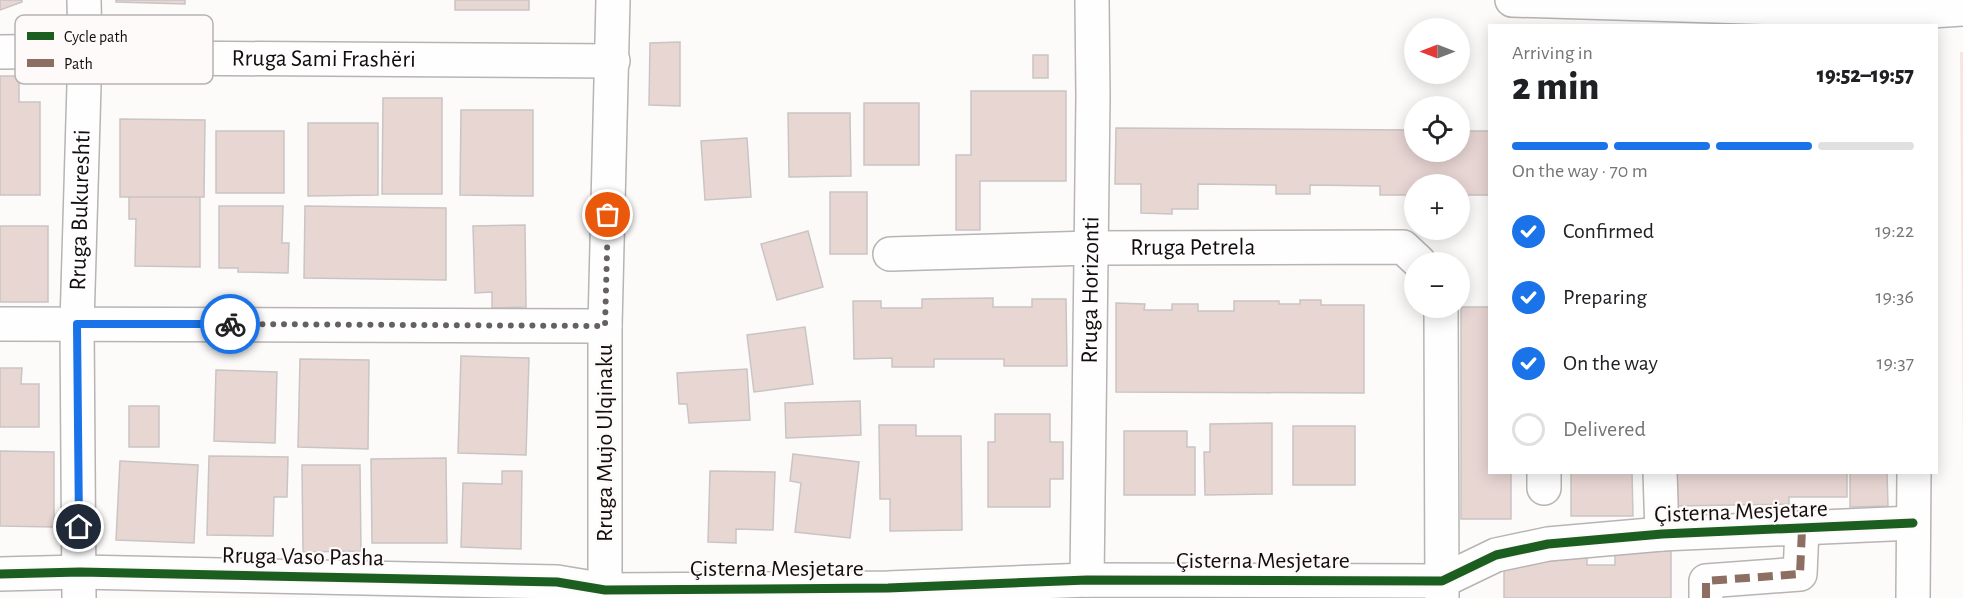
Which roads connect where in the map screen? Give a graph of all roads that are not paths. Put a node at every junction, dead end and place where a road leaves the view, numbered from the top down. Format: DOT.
graph roads {
  1 [pos="84,0"];
  2 [pos="613,0"];
  3 [pos="1092,0"];
  4 [pos="1512,0"];
  5 [pos="1963,9"];
  6 [pos="1916,12"];
  7 [pos="84,15"];
  8 [pos="0,52"];
  9 [pos="15,52"];
  10 [pos="213,58"];
  11 [pos="613,61"];
  12 [pos="84,84"];
  13 [pos="1090,248"];
  14 [pos="1408,252"];
  15 [pos="890,254"];
  16 [pos="1441,318"];
  17 [pos="0,324"];
  18 [pos="77,324"];
  19 [pos="605,326"];
  20 [pos="1660,474"];
  21 [pos="1914,474"];
  22 [pos="1913,523"];
  23 [pos="1802,529"];
  24 [pos="1662,534"];
  25 [pos="0,574"];
  26 [pos="1087,580"];
  27 [pos="80,585"];
  28 [pos="1442,590"];
  29 [pos="888,593"];
  30 [pos="605,594"];
  31 [pos="1706,598"];
  32 [pos="1913,598"];
  1 -- 7 [label="street, Rruga Bukureshti"];
  2 -- 11 [label="street, Rruga Mujo Ulqinaku"];
  3 -- 13 [label="street, Rruga Horizonti"];
  4 -- 6 [label="street"];
  5 -- 6 [label="street"];
  8 -- 9 [label="street, Rruga Sami Frashëri"];
  10 -- 11 [label="street, Rruga Sami Frashëri"];
  11 -- 19 [label="street, Rruga Mujo Ulqinaku"];
  12 -- 18 [label="street, Rruga Bukureshti"];
  13 -- 14 [label="street, Rruga Petrela"];
  13 -- 15 [label="street, Rruga Petrela"];
  13 -- 26 [label="street, Rruga Horizonti"];
  16 -- 28 [label="street"];
  17 -- 18 [label="street"];
  18 -- 19 [label="street"];
  18 -- 27 [label="street, Rruga Bukureshti"];
  19 -- 30 [label="street, Rruga Mujo Ulqinaku"];
  20 -- 24 [label="street"];
  21 -- 22 [label="street"];
  22 -- 23 [label="street, Çisterna Mesjetare"];
  22 -- 32 [label="street"];
  23 -- 24 [label="street, Çisterna Mesjetare"];
  23 -- 31 [label="street"];
  24 -- 28 [label="street, Çisterna Mesjetare"];
  25 -- 27 [label="street, Rruga Vaso Pasha"];
  26 -- 28 [label="street, Çisterna Mesjetare"];
  26 -- 29 [label="street, Çisterna Mesjetare"];
  27 -- 30 [label="street, Rruga Vaso Pasha"];
  29 -- 30 [label="street, Çisterna Mesjetare"];
}
